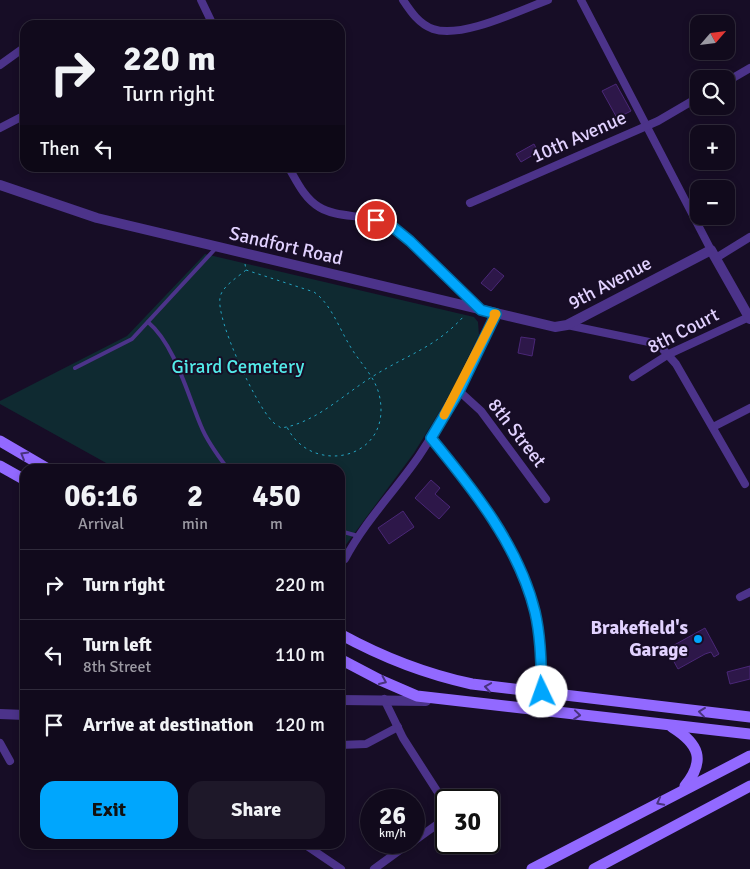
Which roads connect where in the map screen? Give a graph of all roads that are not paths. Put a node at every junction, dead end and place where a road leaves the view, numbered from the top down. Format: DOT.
graph roads {
  1 [pos="202,0"];
  2 [pos="403,0"];
  3 [pos="548,0"];
  4 [pos="581,0"];
  5 [pos="211,20"];
  6 [pos="20,51"];
  7 [pos="0,65"];
  8 [pos="750,68"];
  9 [pos="735,77"];
  10 [pos="690,103"];
  11 [pos="20,117"];
  12 [pos="1,125"];
  13 [pos="647,125"];
  14 [pos="291,172"];
  15 [pos="0,185"];
  16 [pos="470,203"];
  17 [pos="750,237"];
  18 [pos="217,248"];
  19 [pos="713,254"];
  20 [pos="476,309"];
  21 [pos="496,314"];
  22 [pos="750,318"];
  23 [pos="148,322"];
  24 [pos="567,326"];
  25 [pos="669,354"];
  26 [pos="76,368"];
  27 [pos="633,376"];
  28 [pos="459,391"];
  29 [pos="750,408"];
  30 [pos="713,427"];
  31 [pos="431,438"];
  32 [pos="0,441"];
  33 [pos="39,464"];
  34 [pos="225,464"];
  35 [pos="0,466"];
  36 [pos="20,477"];
  37 [pos="745,484"];
  38 [pos="546,499"];
  39 [pos="345,532"];
  40 [pos="358,536"];
  41 [pos="345,559"];
  42 [pos="750,592"];
  43 [pos="740,597"];
  44 [pos="345,637"];
  45 [pos="345,662"];
  46 [pos="542,692"];
  47 [pos="384,699"];
  48 [pos="345,700"];
  49 [pos="452,701"];
  50 [pos="660,707"];
  51 [pos="539,711"];
  52 [pos="0,714"];
  53 [pos="20,715"];
  54 [pos="749,718"];
  55 [pos="663,725"];
  56 [pos="398,727"];
  57 [pos="750,734"];
  58 [pos="0,743"];
  59 [pos="345,745"];
  60 [pos="750,756"];
  61 [pos="10,761"];
  62 [pos="750,786"];
  63 [pos="436,789"];
  64 [pos="683,789"];
  65 [pos="311,849"];
  66 [pos="395,854"];
  67 [pos="340,869"];
  68 [pos="374,869"];
  69 [pos="532,869"];
  70 [pos="594,869"];
  1 -- 5 [label="street"];
  2 -- 3 [label="street"];
  4 -- 13 [label="street"];
  6 -- 7 [label="street"];
  8 -- 9 [label="street"];
  10 -- 13 [label="street, 10th Avenue"];
  11 -- 12 [label="street"];
  13 -- 16 [label="street, 10th Avenue"];
  13 -- 19 [label="street"];
  14 -- 20 [label="street"];
  15 -- 18 [label="street, Sandfort Road"];
  17 -- 19 [label="street, 9th Avenue"];
  18 -- 20 [label="street, Sandfort Road"];
  18 -- 23 [label="lane"];
  19 -- 22 [label="street"];
  19 -- 24 [label="street, 9th Avenue"];
  20 -- 21 [label="street, Sandfort Road"];
  21 -- 24 [label="street, Sandfort Road"];
  21 -- 28 [label="street"];
  22 -- 25 [label="street, 8th Court"];
  23 -- 26 [label="lane"];
  23 -- 34 [label="lane"];
  24 -- 25 [label="street, 9th Avenue"];
  25 -- 27 [label="street, 8th Court"];
  25 -- 30 [label="street"];
  28 -- 31 [label="street"];
  28 -- 38 [label="street, 8th Street"];
  29 -- 30 [label="street"];
  30 -- 37 [label="street"];
  31 -- 40 [label="street"];
  31 -- 46 [label="street"];
  33 -- 32 [label="main road, one-way"];
  35 -- 36 [label="main road"];
  39 -- 40 [label="lane"];
  40 -- 41 [label="street"];
  42 -- 43 [label="street"];
  46 -- 44 [label="main road, one-way"];
  45 -- 49 [label="main road, one-way"];
  46 -- 50 [label="main road"];
  46 -- 51 [label="street"];
  47 -- 48 [label="street"];
  47 -- 49 [label="street"];
  47 -- 56 [label="street"];
  49 -- 51 [label="main road"];
  54 -- 50 [label="main road, one-way"];
  50 -- 55 [label="main road"];
  51 -- 55 [label="main road, one-way"];
  52 -- 53 [label="street"];
  55 -- 57 [label="main road"];
  55 -- 64 [label="main road"];
  56 -- 59 [label="street"];
  56 -- 63 [label="street"];
  58 -- 61 [label="street"];
  60 -- 64 [label="main road"];
  62 -- 70 [label="main road"];
  64 -- 69 [label="main road, one-way"];
  65 -- 67 [label="street"];
  66 -- 68 [label="street"];
}
